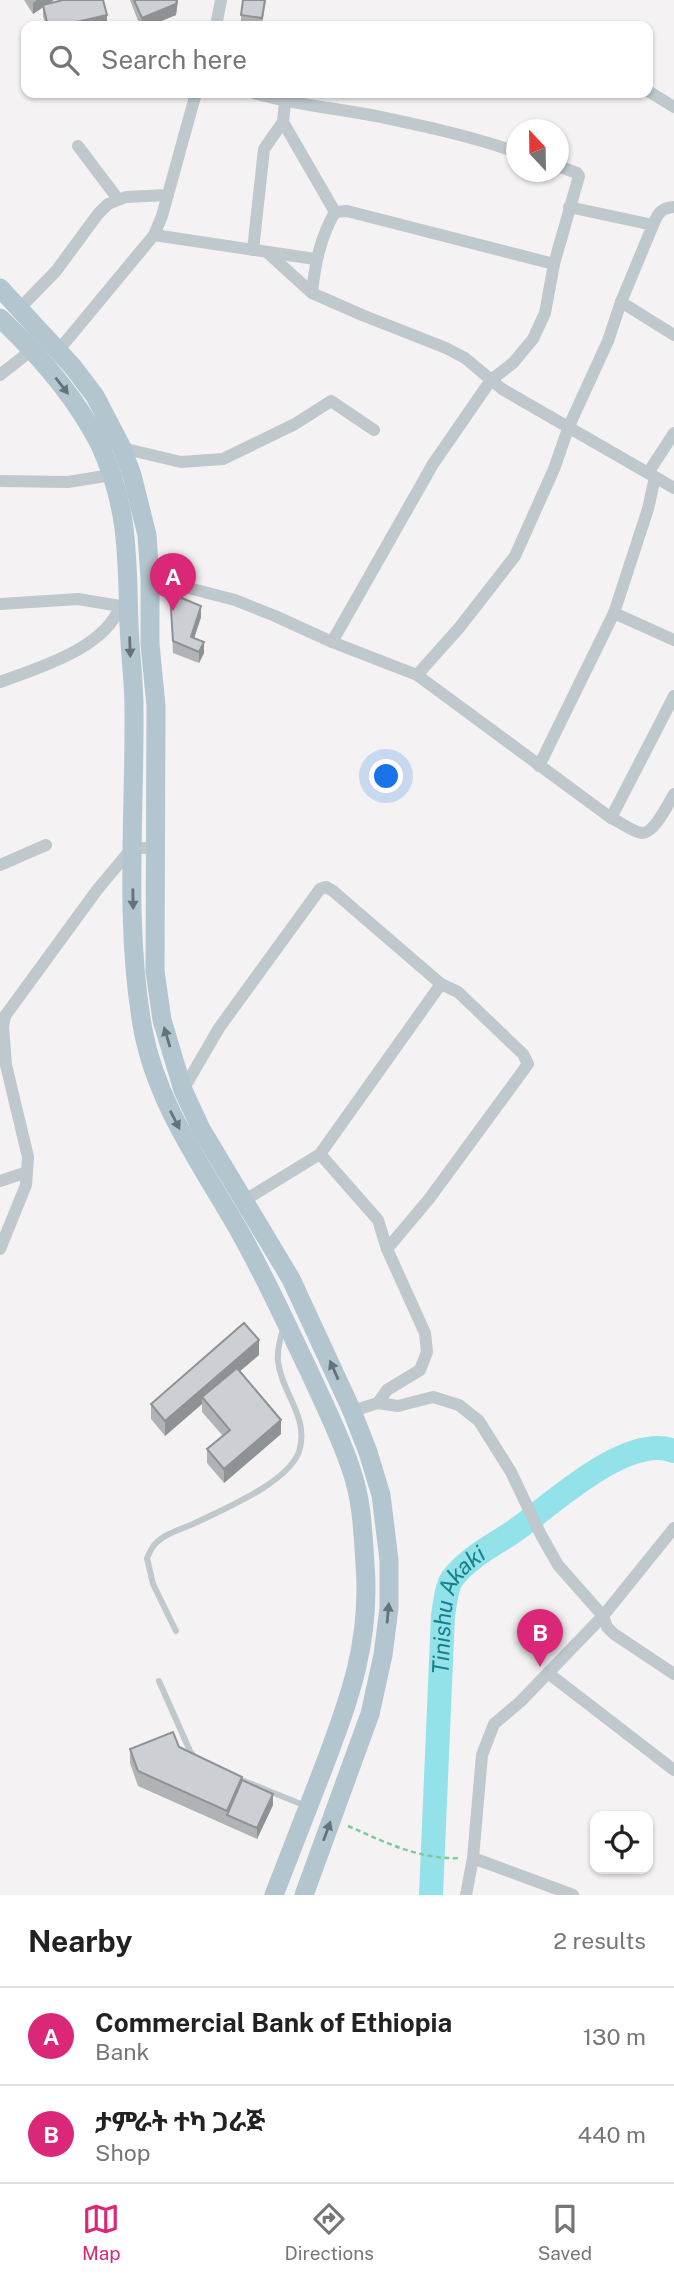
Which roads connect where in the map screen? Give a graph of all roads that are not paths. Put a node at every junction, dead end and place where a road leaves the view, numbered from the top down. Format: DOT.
graph roads {
  1 [pos="221,0"];
  2 [pos="217,21"];
  3 [pos="653,94"];
  4 [pos="195,98"];
  5 [pos="271,98"];
  6 [pos="285,102"];
  7 [pos="674,107"];
  8 [pos="284,122"];
  9 [pos="78,146"];
  10 [pos="506,148"];
  11 [pos="569,170"];
  12 [pos="168,195"];
  13 [pos="118,199"];
  14 [pos="569,207"];
  15 [pos="674,207"];
  16 [pos="335,212"];
  17 [pos="653,225"];
  18 [pos="154,235"];
  19 [pos="253,250"];
  20 [pos="268,252"];
  21 [pos="315,259"];
  22 [pos="554,264"];
  23 [pos="0,288"];
  24 [pos="312,293"];
  25 [pos="621,302"];
  26 [pos="20,308"];
  27 [pos="0,317"];
  28 [pos="674,335"];
  29 [pos="33,349"];
  30 [pos="58,351"];
  31 [pos="0,375"];
  32 [pos="491,380"];
  33 [pos="569,426"];
  34 [pos="374,430"];
  35 [pos="674,433"];
  36 [pos="122,448"];
  37 [pos="111,475"];
  38 [pos="652,475"];
  39 [pos="0,481"];
  40 [pos="674,488"];
  41 [pos="149,578"];
  42 [pos="0,604"];
  43 [pos="124,605"];
  44 [pos="614,613"];
  45 [pos="674,640"];
  46 [pos="332,642"];
  47 [pos="417,676"];
  48 [pos="0,682"];
  49 [pos="674,696"];
  50 [pos="539,766"];
  51 [pos="674,794"];
  52 [pos="611,818"];
  53 [pos="46,845"];
  54 [pos="132,848"];
  55 [pos="155,848"];
  56 [pos="0,865"];
  57 [pos="441,984"];
  58 [pos="3,1066"];
  59 [pos="183,1090"];
  60 [pos="320,1154"];
  61 [pos="27,1172"];
  62 [pos="0,1181"];
  63 [pos="245,1200"];
  64 [pos="0,1249"];
  65 [pos="387,1249"];
  66 [pos="285,1320"];
  67 [pos="378,1403"];
  68 [pos="352,1411"];
  69 [pos="674,1528"];
  70 [pos="603,1616"];
  71 [pos="176,1631"];
  72 [pos="548,1674"];
  73 [pos="674,1674"];
  74 [pos="159,1681"];
  75 [pos="198,1762"];
  76 [pos="674,1770"];
  77 [pos="236,1778"];
  78 [pos="308,1807"];
  79 [pos="473,1858"];
  80 [pos="274,1895"];
  81 [pos="304,1895"];
  82 [pos="466,1895"];
  83 [pos="573,1895"];
  1 -- 2 [label="street"];
  3 -- 7 [label="street"];
  4 -- 12 [label="street"];
  5 -- 6 [label="street"];
  6 -- 8 [label="street"];
  6 -- 10 [label="street"];
  8 -- 16 [label="street"];
  8 -- 19 [label="street"];
  9 -- 13 [label="street"];
  11 -- 14 [label="street"];
  12 -- 13 [label="street"];
  12 -- 18 [label="street"];
  13 -- 26 [label="street"];
  14 -- 17 [label="street"];
  14 -- 22 [label="street"];
  15 -- 17 [label="street"];
  16 -- 21 [label="street"];
  16 -- 22 [label="street"];
  17 -- 25 [label="street"];
  18 -- 19 [label="street"];
  18 -- 30 [label="street"];
  19 -- 20 [label="street"];
  20 -- 21 [label="street"];
  20 -- 24 [label="street"];
  21 -- 24 [label="street"];
  22 -- 32 [label="street"];
  23 -- 26 [label="main road"];
  24 -- 32 [label="street"];
  25 -- 28 [label="street"];
  25 -- 33 [label="street"];
  26 -- 30 [label="main road"];
  27 -- 29 [label="main road"];
  29 -- 31 [label="street"];
  29 -- 37 [label="main road, one-way"];
  30 -- 36 [label="main road"];
  32 -- 33 [label="street"];
  32 -- 46 [label="street"];
  33 -- 38 [label="street"];
  33 -- 47 [label="street"];
  34 -- 36 [label="street"];
  35 -- 38 [label="street"];
  36 -- 41 [label="main road"];
  37 -- 39 [label="street"];
  37 -- 43 [label="main road"];
  38 -- 40 [label="street"];
  38 -- 44 [label="street"];
  41 -- 46 [label="street"];
  41 -- 55 [label="main road"];
  42 -- 43 [label="street"];
  43 -- 48 [label="street"];
  43 -- 54 [label="main road, one-way"];
  44 -- 45 [label="street"];
  44 -- 50 [label="street"];
  46 -- 47 [label="street"];
  47 -- 50 [label="street"];
  49 -- 52 [label="street"];
  50 -- 52 [label="street"];
  51 -- 52 [label="street"];
  53 -- 56 [label="street"];
  54 -- 55 [label="street"];
  54 -- 58 [label="street"];
  54 -- 66 [label="main road, one-way"];
  59 -- 55 [label="main road, one-way"];
  57 -- 59 [label="street"];
  57 -- 60 [label="street"];
  57 -- 65 [label="street"];
  58 -- 61 [label="street"];
  59 -- 63 [label="main road"];
  60 -- 63 [label="street"];
  60 -- 65 [label="street"];
  61 -- 62 [label="street"];
  61 -- 64 [label="street"];
  68 -- 63 [label="main road, one-way"];
  65 -- 67 [label="street"];
  66 -- 71 [label="lane"];
  66 -- 78 [label="main road"];
  67 -- 68 [label="street"];
  67 -- 70 [label="street"];
  81 -- 68 [label="main road, one-way"];
  69 -- 70 [label="street"];
  70 -- 72 [label="street"];
  70 -- 73 [label="street"];
  72 -- 76 [label="street"];
  72 -- 79 [label="street"];
  74 -- 75 [label="lane"];
  77 -- 78 [label="lane"];
  78 -- 80 [label="main road"];
  79 -- 82 [label="street"];
  79 -- 83 [label="street"];
}
